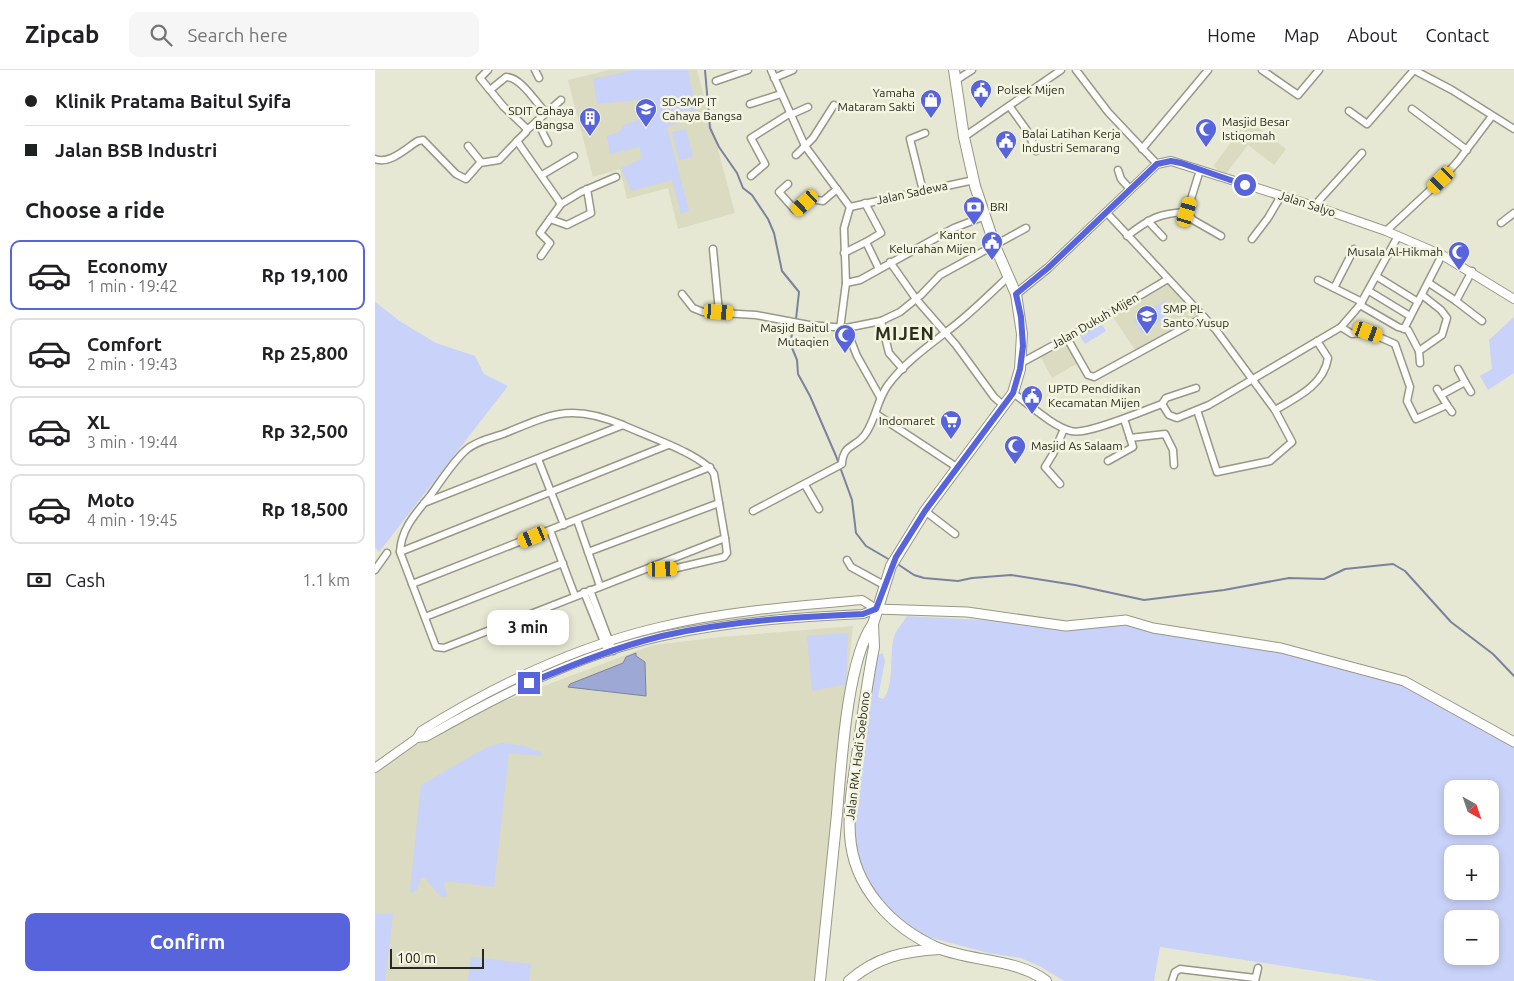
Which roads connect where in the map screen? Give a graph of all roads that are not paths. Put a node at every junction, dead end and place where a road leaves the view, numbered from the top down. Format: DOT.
graph roads {
  1 [pos="488,70"];
  2 [pos="535,70"];
  3 [pos="748,70"];
  4 [pos="771,70"];
  5 [pos="793,70"];
  6 [pos="972,70"];
  7 [pos="1061,70"];
  8 [pos="1076,70"];
  9 [pos="1208,70"];
  10 [pos="1262,70"];
  11 [pos="1319,70"];
  12 [pos="954,75"];
  13 [pos="539,78"];
  14 [pos="774,78"];
  15 [pos="716,81"];
  16 [pos="490,90"];
  17 [pos="781,94"];
  18 [pos="561,100"];
  19 [pos="750,104"];
  20 [pos="835,105"];
  21 [pos="808,107"];
  22 [pos="1010,107"];
  23 [pos="1412,109"];
  24 [pos="1349,111"];
  25 [pos="546,113"];
  26 [pos="790,114"];
  27 [pos="1492,116"];
  28 [pos="537,121"];
  29 [pos="1514,129"];
  30 [pos="527,130"];
  31 [pos="925,133"];
  32 [pos="964,137"];
  33 [pos="517,141"];
  34 [pos="548,143"];
  35 [pos="468,146"];
  36 [pos="805,146"];
  37 [pos="1142,149"];
  38 [pos="1467,150"];
  39 [pos="1036,151"];
  40 [pos="1362,153"];
  41 [pos="796,155"];
  42 [pos="573,156"];
  43 [pos="375,159"];
  44 [pos="481,162"];
  45 [pos="1157,164"];
  46 [pos="1118,170"];
  47 [pos="1200,170"];
  48 [pos="542,175"];
  49 [pos="751,176"];
  50 [pos="616,177"];
  51 [pos="974,180"];
  52 [pos="788,184"];
  53 [pos="587,189"];
  54 [pos="1130,189"];
  55 [pos="837,190"];
  56 [pos="923,191"];
  57 [pos="1281,196"];
  58 [pos="865,203"];
  59 [pos="561,204"];
  60 [pos="1314,206"];
  61 [pos="850,207"];
  62 [pos="1106,212"];
  63 [pos="1187,212"];
  64 [pos="1514,213"];
  65 [pos="985,216"];
  66 [pos="1509,218"];
  67 [pos="550,219"];
  68 [pos="1148,220"];
  69 [pos="1501,223"];
  70 [pos="1514,224"];
  71 [pos="1026,228"];
  72 [pos="1386,231"];
  73 [pos="1127,236"];
  74 [pos="1221,236"];
  75 [pos="1398,236"];
  76 [pos="1163,237"];
  77 [pos="1252,239"];
  78 [pos="866,242"];
  79 [pos="995,246"];
  80 [pos="713,249"];
  81 [pos="1354,249"];
  82 [pos="844,253"];
  83 [pos="1442,255"];
  84 [pos="541,256"];
  85 [pos="890,262"];
  86 [pos="879,269"];
  87 [pos="1472,271"];
  88 [pos="1376,276"];
  89 [pos="1008,277"];
  90 [pos="1168,278"];
  91 [pos="1318,280"];
  92 [pos="846,283"];
  93 [pos="1429,283"];
  94 [pos="1334,288"];
  95 [pos="1369,291"];
  96 [pos="682,294"];
  97 [pos="1016,294"];
  98 [pos="916,299"];
  99 [pos="1420,299"];
  100 [pos="1514,299"];
  101 [pos="1456,301"];
  102 [pos="1361,303"];
  103 [pos="719,312"];
  104 [pos="1410,316"];
  105 [pos="1204,317"];
  106 [pos="881,321"];
  107 [pos="1482,321"];
  108 [pos="1341,327"];
  109 [pos="1404,328"];
  110 [pos="843,329"];
  111 [pos="945,333"];
  112 [pos="1067,338"];
  113 [pos="1317,341"];
  114 [pos="1419,351"];
  115 [pos="1021,363"];
  116 [pos="1420,363"];
  117 [pos="903,369"];
  118 [pos="1458,369"];
  119 [pos="1253,379"];
  120 [pos="1465,382"];
  121 [pos="1196,388"];
  122 [pos="1471,392"];
  123 [pos="1013,393"];
  124 [pos="880,397"];
  125 [pos="1162,404"];
  126 [pos="1447,404"];
  127 [pos="1004,406"];
  128 [pos="1197,410"];
  129 [pos="1275,410"];
  130 [pos="1452,412"];
  131 [pos="876,414"];
  132 [pos="1124,419"];
  133 [pos="623,425"];
  134 [pos="1064,429"];
  135 [pos="1130,438"];
  136 [pos="667,445"];
  137 [pos="538,459"];
  138 [pos="1108,462"];
  139 [pos="1174,465"];
  140 [pos="710,467"];
  141 [pos="958,468"];
  142 [pos="1060,484"];
  143 [pos="805,485"];
  144 [pos="551,492"];
  145 [pos="424,503"];
  146 [pos="719,503"];
  147 [pos="819,509"];
  148 [pos="753,511"];
  149 [pos="925,511"];
  150 [pos="577,520"];
  151 [pos="564,525"];
  152 [pos="550,530"];
  153 [pos="955,534"];
  154 [pos="725,538"];
  155 [pos="400,552"];
  156 [pos="588,552"];
  157 [pos="387,554"];
  158 [pos="847,560"];
  159 [pos="563,563"];
  160 [pos="649,569"];
  161 [pos="375,570"];
  162 [pos="412,584"];
  163 [pos="884,585"];
  164 [pos="600,586"];
  165 [pos="587,591"];
  166 [pos="575,596"];
  167 [pos="876,609"];
  168 [pos="425,617"];
  169 [pos="873,624"];
  170 [pos="607,642"];
  171 [pos="610,652"];
  172 [pos="417,738"];
  173 [pos="1514,742"];
  174 [pos="378,765"];
  175 [pos="375,773"];
  176 [pos="940,948"];
  177 [pos="1258,968"];
  178 [pos="1211,972"];
  179 [pos="1223,978"];
  180 [pos="1255,980"];
  181 [pos="820,981"];
  182 [pos="849,981"];
  183 [pos="1046,981"];
  184 [pos="1173,981"];
  185 [pos="1209,981"];
  1 -- 16 [label="street"];
  2 -- 13 [label="street"];
  3 -- 15 [label="street"];
  4 -- 14 [label="street"];
  5 -- 14 [label="street"];
  6 -- 12 [label="street"];
  7 -- 22 [label="street"];
  8 -- 37 [label="street"];
  9 -- 37 [label="street"];
  10 -- 11 [label="street"];
  12 -- 32 [label="main road, Jalan RM. Hadi Soebono"];
  14 -- 17 [label="street"];
  16 -- 25 [label="street"];
  16 -- 30 [label="street"];
  17 -- 19 [label="street"];
  17 -- 26 [label="street"];
  18 -- 25 [label="street"];
  20 -- 36 [label="street"];
  21 -- 26 [label="street"];
  22 -- 32 [label="street"];
  22 -- 39 [label="street"];
  23 -- 38 [label="street"];
  24 -- 27 [label="street"];
  25 -- 28 [label="street"];
  26 -- 36 [label="street"];
  26 -- 49 [label="street"];
  27 -- 29 [label="street"];
  27 -- 38 [label="street"];
  28 -- 30 [label="street"];
  28 -- 34 [label="street"];
  30 -- 33 [label="street"];
  31 -- 56 [label="street"];
  32 -- 51 [label="main road, Jalan RM. Hadi Soebono"];
  33 -- 44 [label="street"];
  33 -- 48 [label="street"];
  35 -- 44 [label="street"];
  36 -- 41 [label="street"];
  36 -- 55 [label="street"];
  37 -- 45 [label="street"];
  38 -- 72 [label="street"];
  40 -- 60 [label="street"];
  42 -- 48 [label="street"];
  43 -- 44 [label="street"];
  45 -- 47 [label="street, Jalan Salyo"];
  45 -- 54 [label="street"];
  46 -- 54 [label="street"];
  47 -- 57 [label="street, Jalan Salyo"];
  47 -- 63 [label="street"];
  48 -- 59 [label="street"];
  50 -- 53 [label="street"];
  51 -- 56 [label="street, Jalan Sadewa"];
  51 -- 65 [label="main road, Jalan RM. Hadi Soebono"];
  52 -- 55 [label="street"];
  53 -- 59 [label="street"];
  53 -- 67 [label="street"];
  54 -- 62 [label="street"];
  55 -- 61 [label="street"];
  56 -- 58 [label="street, Jalan Sadewa"];
  57 -- 60 [label="street, Jalan Salyo"];
  57 -- 77 [label="street"];
  58 -- 61 [label="street, Jalan Sadewa"];
  58 -- 78 [label="street"];
  59 -- 67 [label="street"];
  60 -- 72 [label="street, Jalan Salyo"];
  61 -- 82 [label="street"];
  62 -- 73 [label="street"];
  62 -- 97 [label="street"];
  63 -- 68 [label="street"];
  63 -- 74 [label="street"];
  64 -- 66 [label="street"];
  65 -- 79 [label="main road, Jalan RM. Hadi Soebono"];
  65 -- 85 [label="street"];
  66 -- 69 [label="street"];
  66 -- 70 [label="street"];
  67 -- 84 [label="street"];
  68 -- 73 [label="street"];
  68 -- 76 [label="street"];
  71 -- 79 [label="street"];
  72 -- 75 [label="street, Jalan Salyo"];
  73 -- 90 [label="street"];
  75 -- 83 [label="street, Jalan Salyo"];
  75 -- 88 [label="street"];
  78 -- 82 [label="street"];
  78 -- 86 [label="street"];
  79 -- 89 [label="main road, Jalan RM. Hadi Soebono"];
  79 -- 98 [label="street"];
  80 -- 103 [label="street"];
  81 -- 94 [label="street"];
  82 -- 92 [label="street"];
  83 -- 87 [label="street, Jalan Salyo"];
  83 -- 93 [label="street"];
  85 -- 86 [label="street"];
  85 -- 98 [label="street"];
  86 -- 92 [label="street"];
  87 -- 100 [label="street, Jalan Salyo"];
  87 -- 101 [label="street"];
  88 -- 95 [label="street"];
  88 -- 99 [label="street"];
  89 -- 97 [label="main road, Jalan RM. Hadi Soebono"];
  89 -- 111 [label="street"];
  90 -- 105 [label="street"];
  90 -- 112 [label="street, Jalan Dukuh Mijen"];
  91 -- 94 [label="street"];
  92 -- 110 [label="street"];
  93 -- 99 [label="street"];
  93 -- 101 [label="street"];
  94 -- 102 [label="street"];
  95 -- 102 [label="street"];
  95 -- 104 [label="street"];
  96 -- 103 [label="street"];
  97 -- 115 [label="main road, Jalan RM. Hadi Soebono"];
  98 -- 106 [label="street"];
  98 -- 111 [label="street"];
  99 -- 104 [label="street"];
  99 -- 114 [label="street"];
  101 -- 107 [label="street"];
  102 -- 108 [label="street"];
  102 -- 109 [label="street"];
  103 -- 110 [label="street"];
  104 -- 109 [label="street"];
  105 -- 112 [label="street"];
  105 -- 119 [label="street"];
  106 -- 110 [label="street"];
  106 -- 117 [label="street"];
  108 -- 113 [label="street"];
  108 -- 126 [label="street"];
  109 -- 114 [label="street"];
  110 -- 124 [label="street"];
  111 -- 117 [label="street"];
  111 -- 127 [label="street"];
  112 -- 115 [label="street, Jalan Dukuh Mijen"];
  113 -- 119 [label="street"];
  113 -- 129 [label="street"];
  114 -- 116 [label="street"];
  115 -- 123 [label="main road, Jalan RM. Hadi Soebono"];
  117 -- 124 [label="street"];
  118 -- 120 [label="street"];
  119 -- 128 [label="street"];
  119 -- 129 [label="street"];
  120 -- 122 [label="street"];
  120 -- 126 [label="street"];
  121 -- 125 [label="street"];
  123 -- 127 [label="main road, Jalan RM. Hadi Soebono"];
  123 -- 134 [label="street"];
  124 -- 131 [label="street"];
  125 -- 128 [label="street"];
  125 -- 132 [label="street"];
  126 -- 130 [label="street"];
  127 -- 141 [label="main road, Jalan RM. Hadi Soebono"];
  128 -- 129 [label="street"];
  131 -- 141 [label="street"];
  131 -- 143 [label="street"];
  132 -- 134 [label="street"];
  132 -- 135 [label="street"];
  133 -- 136 [label="street"];
  133 -- 137 [label="street"];
  133 -- 145 [label="street"];
  134 -- 142 [label="street"];
  135 -- 138 [label="street"];
  135 -- 139 [label="street"];
  136 -- 140 [label="street"];
  136 -- 144 [label="street"];
  137 -- 144 [label="street"];
  137 -- 145 [label="street"];
  140 -- 146 [label="street"];
  140 -- 150 [label="street"];
  141 -- 149 [label="main road, Jalan RM. Hadi Soebono"];
  143 -- 147 [label="street"];
  143 -- 148 [label="street"];
  144 -- 151 [label="street"];
  144 -- 155 [label="street"];
  145 -- 155 [label="street"];
  146 -- 154 [label="street"];
  146 -- 156 [label="street"];
  149 -- 153 [label="street"];
  149 -- 163 [label="main road, Jalan RM. Hadi Soebono"];
  150 -- 151 [label="street"];
  150 -- 156 [label="street"];
  151 -- 152 [label="street"];
  152 -- 159 [label="street"];
  152 -- 162 [label="street"];
  154 -- 160 [label="street"];
  154 -- 160 [label="street"];
  155 -- 162 [label="street"];
  156 -- 164 [label="street"];
  157 -- 161 [label="street"];
  158 -- 163 [label="street"];
  159 -- 166 [label="street"];
  159 -- 168 [label="street"];
  160 -- 164 [label="street"];
  162 -- 168 [label="street"];
  163 -- 167 [label="main road, Jalan RM. Hadi Soebono"];
  164 -- 165 [label="street"];
  165 -- 166 [label="street"];
  165 -- 170 [label="street"];
  166 -- 168 [label="street"];
  167 -- 169 [label="main road, Jalan RM. Hadi Soebono"];
  167 -- 170 [label="street"];
  167 -- 171 [label="street"];
  167 -- 173 [label="main road"];
  169 -- 176 [label="main road, Jalan RM. Hadi Soebono"];
  169 -- 181 [label="main road, Jalan RM. Hadi Soebono"];
  170 -- 171 [label="street"];
  170 -- 172 [label="street"];
  171 -- 172 [label="street"];
  172 -- 174 [label="street"];
  174 -- 175 [label="street"];
  176 -- 182 [label="main road"];
  176 -- 183 [label="main road, Jalan RM. Hadi Soebono"];
  177 -- 180 [label="street"];
  178 -- 179 [label="street"];
  178 -- 184 [label="street"];
  178 -- 185 [label="street"];
  179 -- 180 [label="street"];
}
